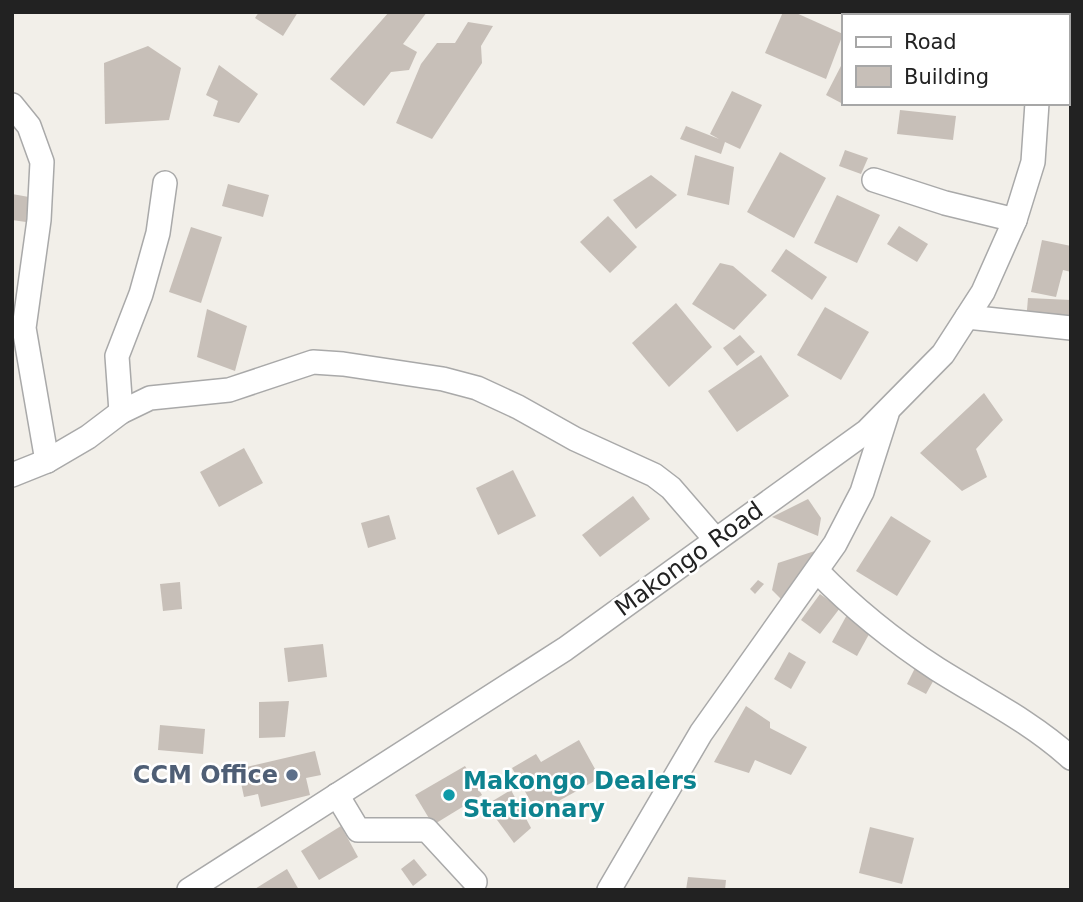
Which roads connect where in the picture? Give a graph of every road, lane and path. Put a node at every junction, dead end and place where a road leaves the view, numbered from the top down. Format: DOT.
graph roads {
  1 [pos="12,105"];
  2 [pos="1037,105"];
  3 [pos="874,180"];
  4 [pos="164,183"];
  5 [pos="1016,220"];
  6 [pos="967,317"];
  7 [pos="1071,328"];
  8 [pos="888,411"];
  9 [pos="121,412"];
  10 [pos="47,461"];
  11 [pos="12,475"];
  12 [pos="716,540"];
  13 [pos="817,571"];
  14 [pos="1071,758"];
  15 [pos="337,795"];
  16 [pos="475,882"];
  17 [pos="189,890"];
  18 [pos="609,890"];
  1 -- 10 [label="street"];
  2 -- 5 [label="street, Makongo Road"];
  3 -- 5 [label="street"];
  4 -- 9 [label="street"];
  5 -- 6 [label="street, Makongo Road"];
  6 -- 7 [label="street"];
  6 -- 8 [label="street, Makongo Road"];
  8 -- 12 [label="street, Makongo Road"];
  8 -- 13 [label="street"];
  9 -- 10 [label="street"];
  9 -- 12 [label="street"];
  10 -- 11 [label="street"];
  12 -- 15 [label="street, Makongo Road"];
  13 -- 14 [label="street"];
  13 -- 18 [label="street"];
  15 -- 16 [label="street"];
  15 -- 17 [label="street, Makongo Road"];
}
